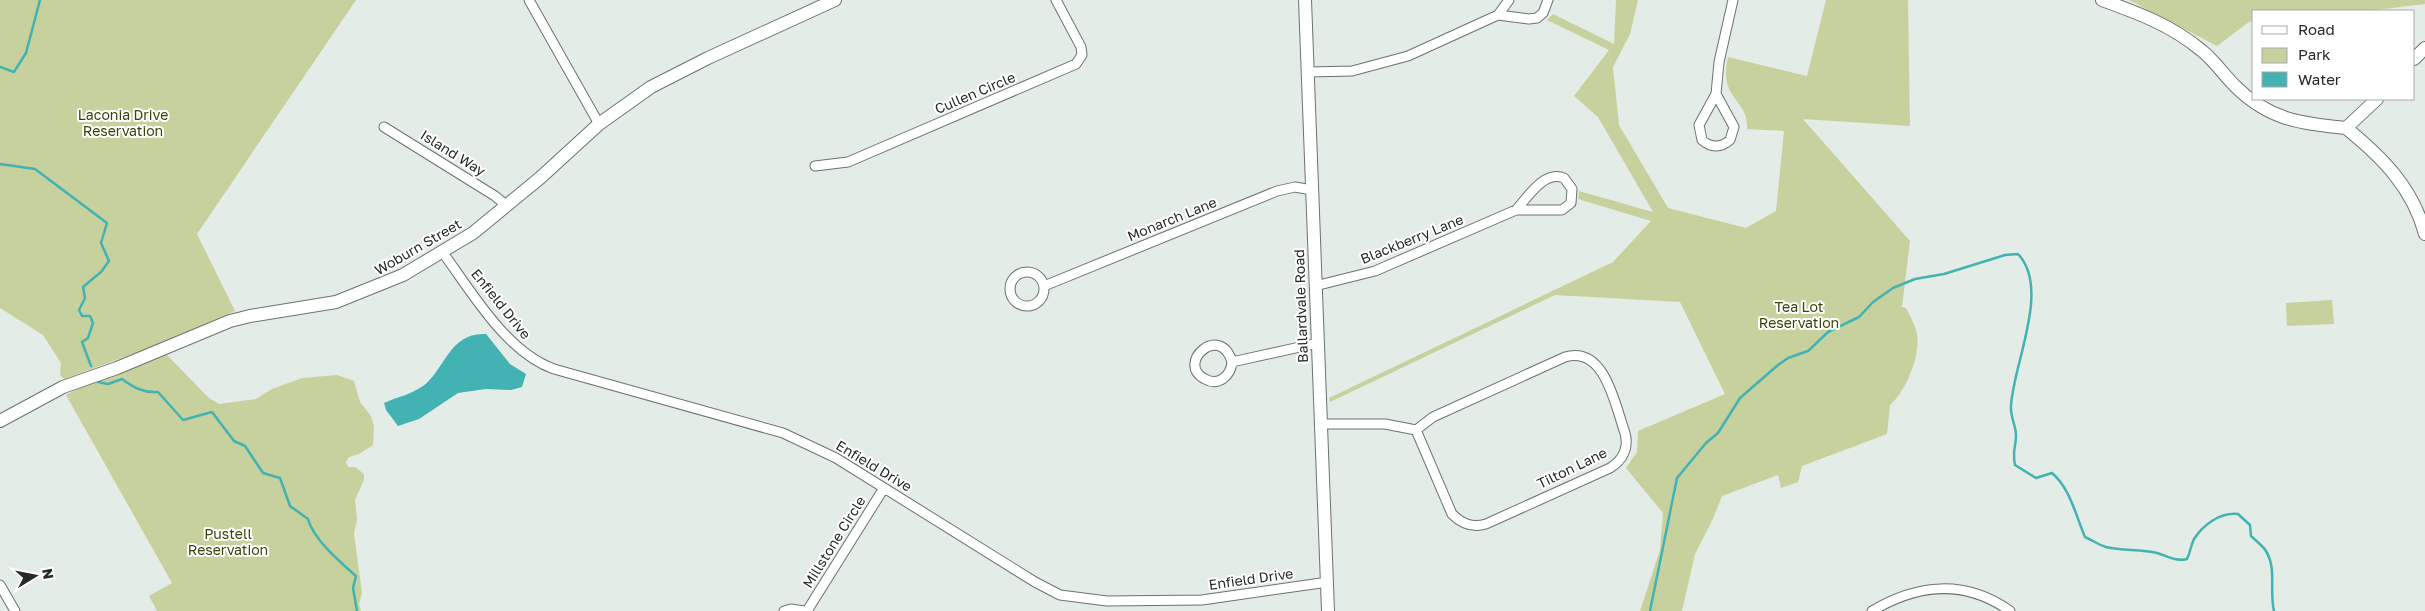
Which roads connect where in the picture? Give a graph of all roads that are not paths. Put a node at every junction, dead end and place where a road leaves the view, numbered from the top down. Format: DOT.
graph roads {
  1 [pos="529,0"];
  2 [pos="835,0"];
  3 [pos="1056,0"];
  4 [pos="1306,0"];
  5 [pos="1509,0"];
  6 [pos="1548,0"];
  7 [pos="1733,0"];
  8 [pos="2102,0"];
  9 [pos="1498,15"];
  10 [pos="2425,48"];
  11 [pos="2415,58"];
  12 [pos="1308,72"];
  13 [pos="1716,94"];
  14 [pos="2252,100"];
  15 [pos="2252,100"];
  16 [pos="2376,100"];
  17 [pos="599,124"];
  18 [pos="384,127"];
  19 [pos="2346,128"];
  20 [pos="815,166"];
  21 [pos="1312,190"];
  22 [pos="506,206"];
  23 [pos="1516,210"];
  24 [pos="2425,234"];
  25 [pos="443,253"];
  26 [pos="1044,286"];
  27 [pos="1316,286"];
  28 [pos="1318,343"];
  29 [pos="1232,362"];
  30 [pos="0,421"];
  31 [pos="1321,424"];
  32 [pos="1416,430"];
  33 [pos="884,488"];
  34 [pos="1328,582"];
  35 [pos="0,585"];
  36 [pos="15,611"];
  37 [pos="784,611"];
  38 [pos="805,611"];
  39 [pos="1328,611"];
  40 [pos="1872,611"];
  41 [pos="2010,611"];
  1 -- 17 [label="street"];
  2 -- 17 [label="street, Woburn Street"];
  3 -- 20 [label="street, Cullen Circle"];
  4 -- 12 [label="street, Ballardvale Road"];
  5 -- 9 [label="street"];
  6 -- 9 [label="street"];
  7 -- 13 [label="street"];
  8 -- 14 [label="street"];
  9 -- 12 [label="street"];
  10 -- 11 [label="street"];
  12 -- 21 [label="street, Ballardvale Road"];
  13 -- 13 [label="street"];
  15 -- 19 [label="street"];
  16 -- 19 [label="street"];
  17 -- 22 [label="street, Woburn Street"];
  18 -- 22 [label="street, Island Way"];
  19 -- 24 [label="street"];
  21 -- 26 [label="street, Monarch Lane"];
  21 -- 27 [label="street, Ballardvale Road"];
  22 -- 25 [label="street, Woburn Street"];
  23 -- 23 [label="street, Blackberry Lane"];
  23 -- 27 [label="street, Blackberry Lane"];
  25 -- 30 [label="street, Woburn Street"];
  25 -- 33 [label="street, Enfield Drive"];
  27 -- 28 [label="street, Ballardvale Road"];
  28 -- 29 [label="street"];
  28 -- 31 [label="street, Ballardvale Road"];
  29 -- 29 [label="street"];
  31 -- 32 [label="street"];
  31 -- 34 [label="street, Ballardvale Road"];
  32 -- 32 [label="street, Tilton Lane"];
  33 -- 34 [label="street, Enfield Drive"];
  33 -- 38 [label="street, Millstone Circle"];
  34 -- 39 [label="street, Ballardvale Road"];
  35 -- 36 [label="street"];
  37 -- 38 [label="street, Millstone Circle"];
  40 -- 41 [label="street"];
}
